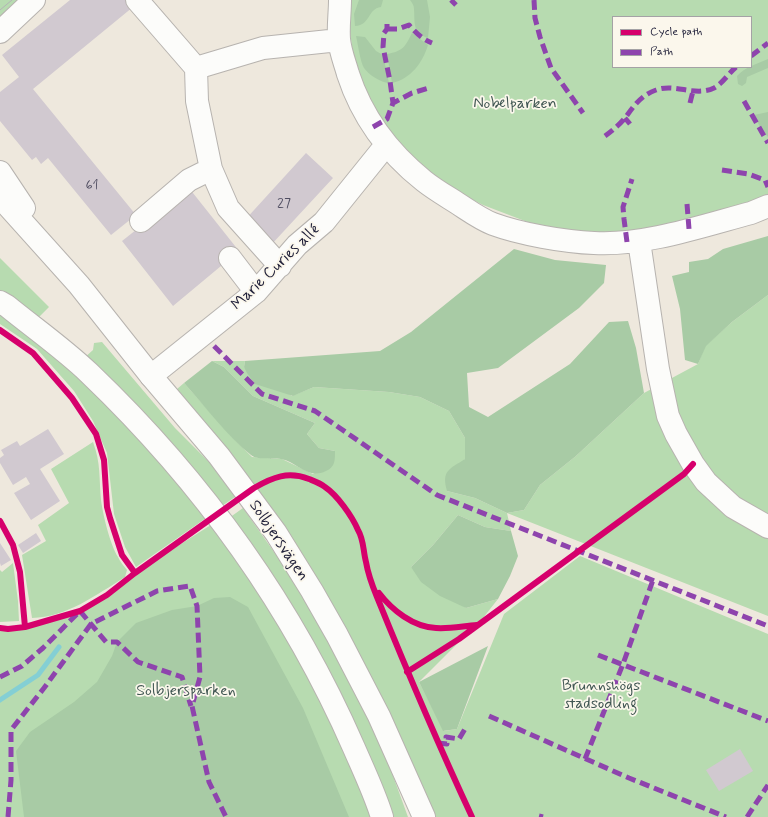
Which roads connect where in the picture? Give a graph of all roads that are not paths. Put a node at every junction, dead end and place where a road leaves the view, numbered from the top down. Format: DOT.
graph roads {
  1 [pos="34,0"];
  2 [pos="136,0"];
  3 [pos="340,0"];
  4 [pos="0,32"];
  5 [pos="340,40"];
  6 [pos="196,68"];
  7 [pos="386,145"];
  8 [pos="211,169"];
  9 [pos="0,172"];
  10 [pos="0,197"];
  11 [pos="768,206"];
  12 [pos="141,221"];
  13 [pos="639,241"];
  14 [pos="230,258"];
  15 [pos="60,263"];
  16 [pos="280,266"];
  17 [pos="256,292"];
  18 [pos="0,302"];
  19 [pos="151,376"];
  20 [pos="768,527"];
  21 [pos="402,766"];
  22 [pos="382,817"];
  23 [pos="416,817"];
  24 [pos="424,817"];
  1 -- 4 [label="street"];
  2 -- 6 [label="street"];
  3 -- 5 [label="street"];
  5 -- 6 [label="street"];
  5 -- 7 [label="street"];
  6 -- 8 [label="street"];
  7 -- 13 [label="street"];
  7 -- 16 [label="street, Marie Curies allé"];
  8 -- 12 [label="street"];
  8 -- 16 [label="street"];
  9 -- 15 [label="street, Solbjersvägen"];
  10 -- 15 [label="street, Solbjersvägen"];
  11 -- 13 [label="street"];
  13 -- 20 [label="street"];
  14 -- 17 [label="street"];
  15 -- 19 [label="street, Solbjersvägen"];
  16 -- 17 [label="street, Marie Curies allé"];
  17 -- 19 [label="street, Marie Curies allé"];
  18 -- 22 [label="street"];
  19 -- 21 [label="street, Solbjersvägen"];
  21 -- 23 [label="street, Solbjersvägen"];
  21 -- 24 [label="street, Solbjersvägen"];
}
